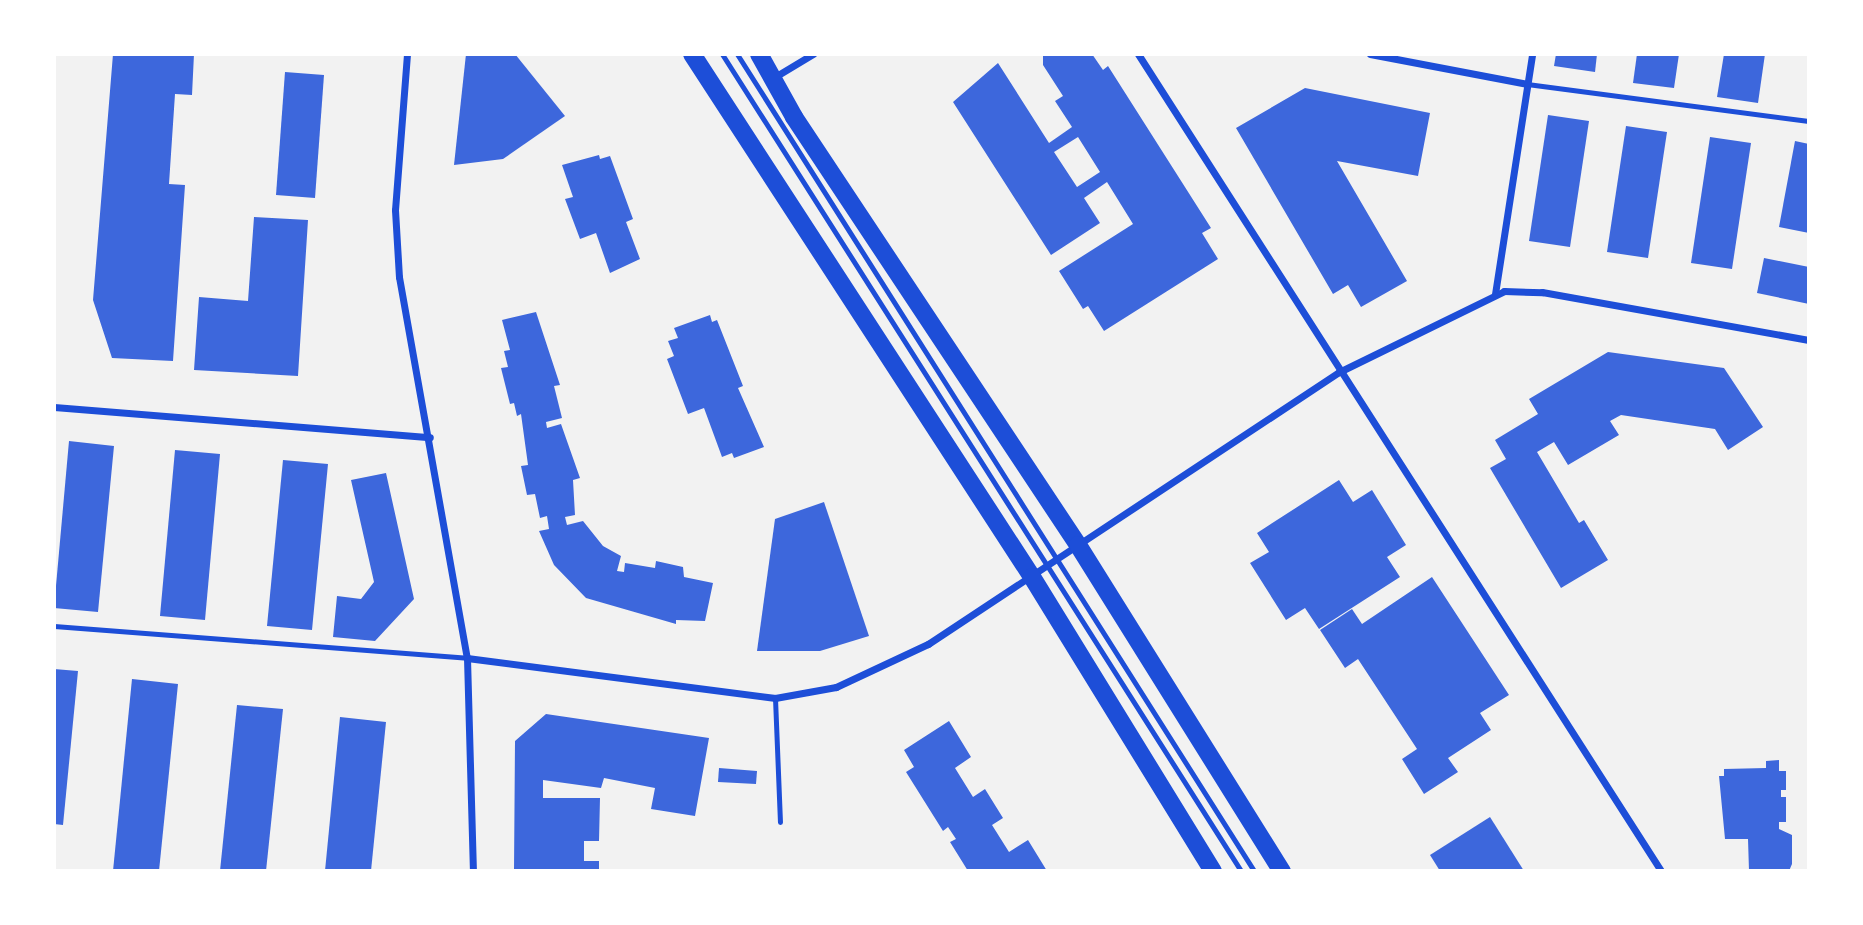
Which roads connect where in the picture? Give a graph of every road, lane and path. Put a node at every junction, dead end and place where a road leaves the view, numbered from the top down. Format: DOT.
graph roads {
  1 [pos="407,54"];
  2 [pos="692,54"];
  3 [pos="722,54"];
  4 [pos="737,54"];
  5 [pos="759,54"];
  6 [pos="813,54"];
  7 [pos="1138,54"];
  8 [pos="1370,54"];
  9 [pos="1532,54"];
  10 [pos="772,78"];
  11 [pos="1527,85"];
  12 [pos="1809,121"];
  13 [pos="1495,294"];
  14 [pos="1809,340"];
  15 [pos="1339,372"];
  16 [pos="54,407"];
  17 [pos="430,437"];
  18 [pos="1078,545"];
  19 [pos="1058,559"];
  20 [pos="1039,572"];
  21 [pos="54,626"];
  22 [pos="467,658"];
  23 [pos="775,698"];
  24 [pos="780,822"];
  25 [pos="473,871"];
  26 [pos="1213,871"];
  27 [pos="1241,871"];
  28 [pos="1254,871"];
  29 [pos="1282,871"];
  30 [pos="1661,871"];
  1 -- 17 [label="street"];
  2 -- 20 [label="main road"];
  3 -- 20 [label="lane"];
  4 -- 19 [label="lane"];
  5 -- 10 [label="main road"];
  6 -- 10 [label="street"];
  7 -- 15 [label="street"];
  8 -- 11 [label="street"];
  9 -- 11 [label="street"];
  10 -- 18 [label="main road"];
  11 -- 12 [label="lane"];
  11 -- 13 [label="street"];
  13 -- 14 [label="street"];
  13 -- 15 [label="street"];
  15 -- 18 [label="street"];
  15 -- 30 [label="street"];
  16 -- 17 [label="street"];
  17 -- 22 [label="street"];
  18 -- 19 [label="street"];
  18 -- 29 [label="main road"];
  19 -- 20 [label="street"];
  19 -- 28 [label="lane"];
  20 -- 23 [label="street"];
  20 -- 26 [label="main road"];
  20 -- 27 [label="lane"];
  21 -- 22 [label="lane"];
  22 -- 23 [label="street"];
  22 -- 25 [label="street"];
  23 -- 24 [label="lane"];
}
